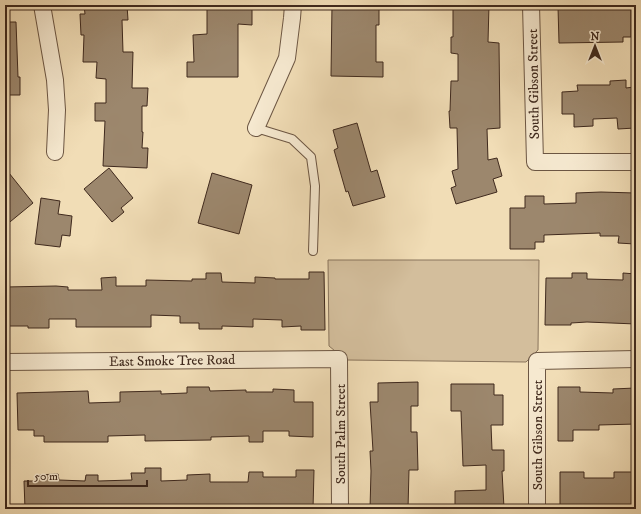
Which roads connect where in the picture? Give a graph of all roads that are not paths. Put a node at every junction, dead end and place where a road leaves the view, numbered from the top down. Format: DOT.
graph roads {
  1 [pos="42,5"];
  2 [pos="293,5"];
  3 [pos="530,5"];
  4 [pos="256,128"];
  5 [pos="55,152"];
  6 [pos="636,162"];
  7 [pos="313,251"];
  8 [pos="339,359"];
  9 [pos="636,359"];
  10 [pos="5,362"];
  11 [pos="340,509"];
  12 [pos="537,509"];
  1 -- 5 [label="street"];
  2 -- 4 [label="street"];
  3 -- 6 [label="street, South Gibson Street"];
  4 -- 7 [label="lane"];
  8 -- 10 [label="street, East Smoke Tree Road"];
  8 -- 11 [label="street, South Palm Street"];
  9 -- 12 [label="street, South Gibson Street"];
}
